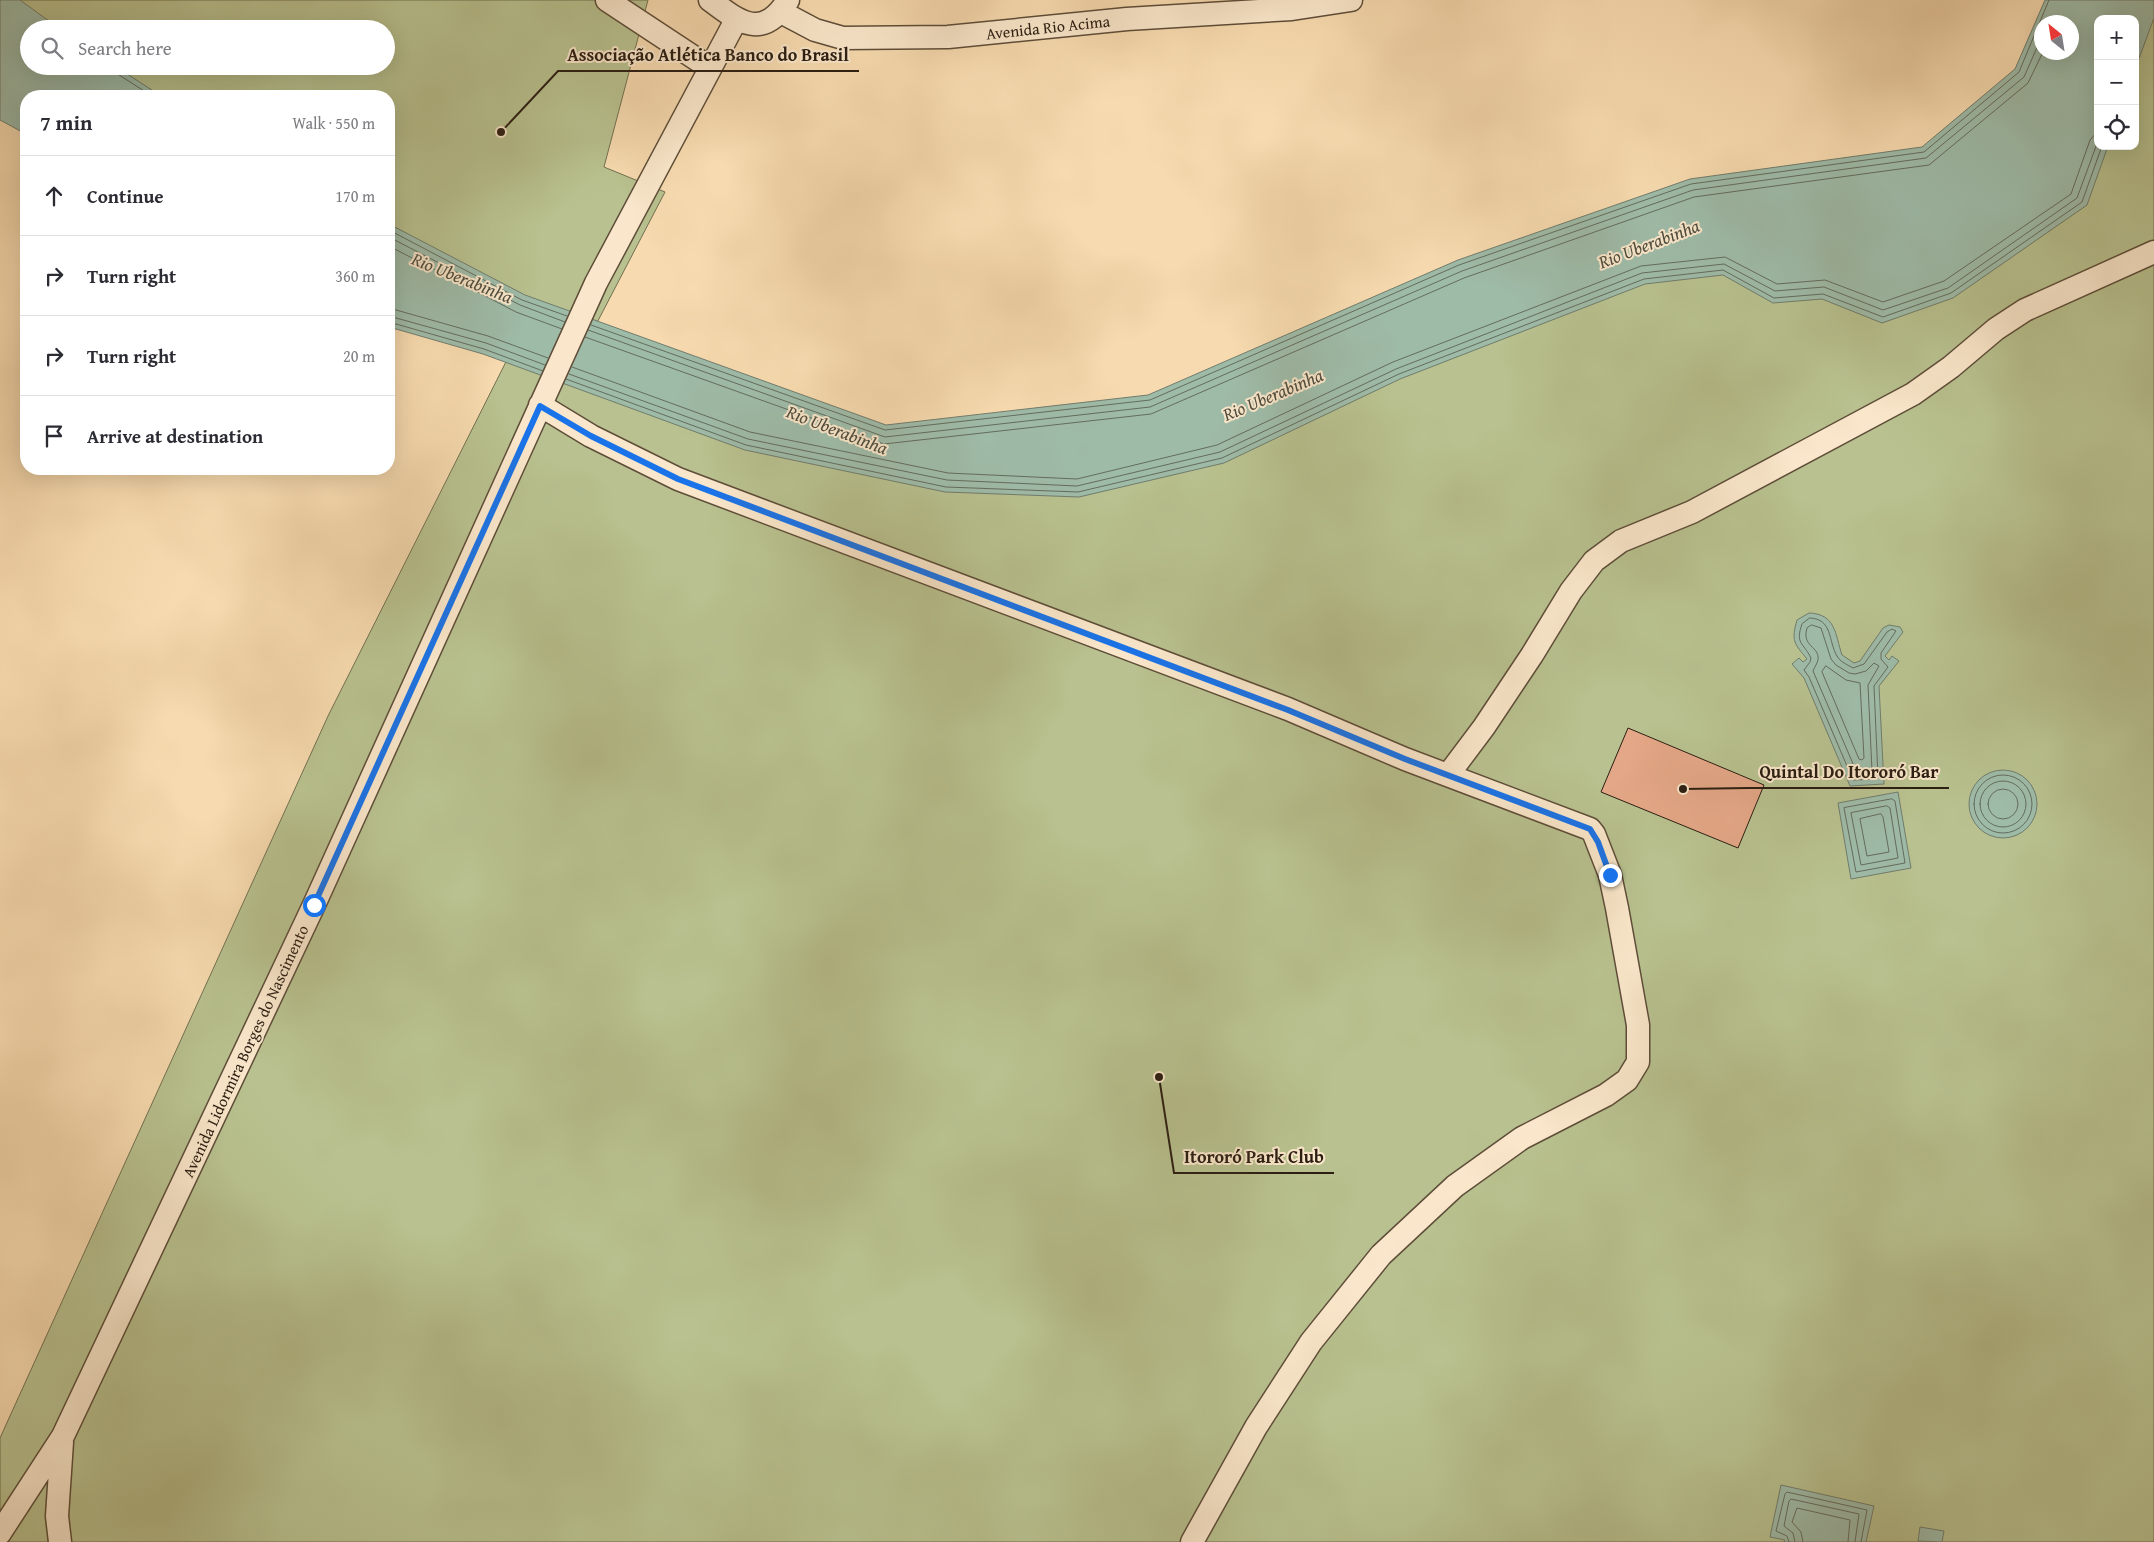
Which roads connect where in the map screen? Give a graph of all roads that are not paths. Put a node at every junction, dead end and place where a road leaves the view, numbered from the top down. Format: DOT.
graph roads {
  1 [pos="607,0"];
  2 [pos="710,0"];
  3 [pos="1350,0"];
  4 [pos="785,6"];
  5 [pos="736,20"];
  6 [pos="710,68"];
  7 [pos="2154,252"];
  8 [pos="540,406"];
  9 [pos="1448,775"];
  10 [pos="63,1436"];
  11 [pos="0,1533"];
  12 [pos="60,1542"];
  13 [pos="1193,1542"];
  1 -- 6 [label="street"];
  2 -- 5 [label="street"];
  3 -- 4 [label="street, Avenida Rio Acima"];
  4 -- 5 [label="street"];
  5 -- 6 [label="street, Avenida Lidormira Borges do Nascimento"];
  6 -- 8 [label="street, Avenida Lidormira Borges do Nascimento"];
  7 -- 9 [label="street"];
  8 -- 9 [label="street"];
  8 -- 10 [label="street, Avenida Lidormira Borges do Nascimento"];
  9 -- 13 [label="street"];
  10 -- 11 [label="street, Avenida Lidormira Borges do Nascimento"];
  10 -- 12 [label="street, Avenida Lidormira Borges do Nascimento"];
}
